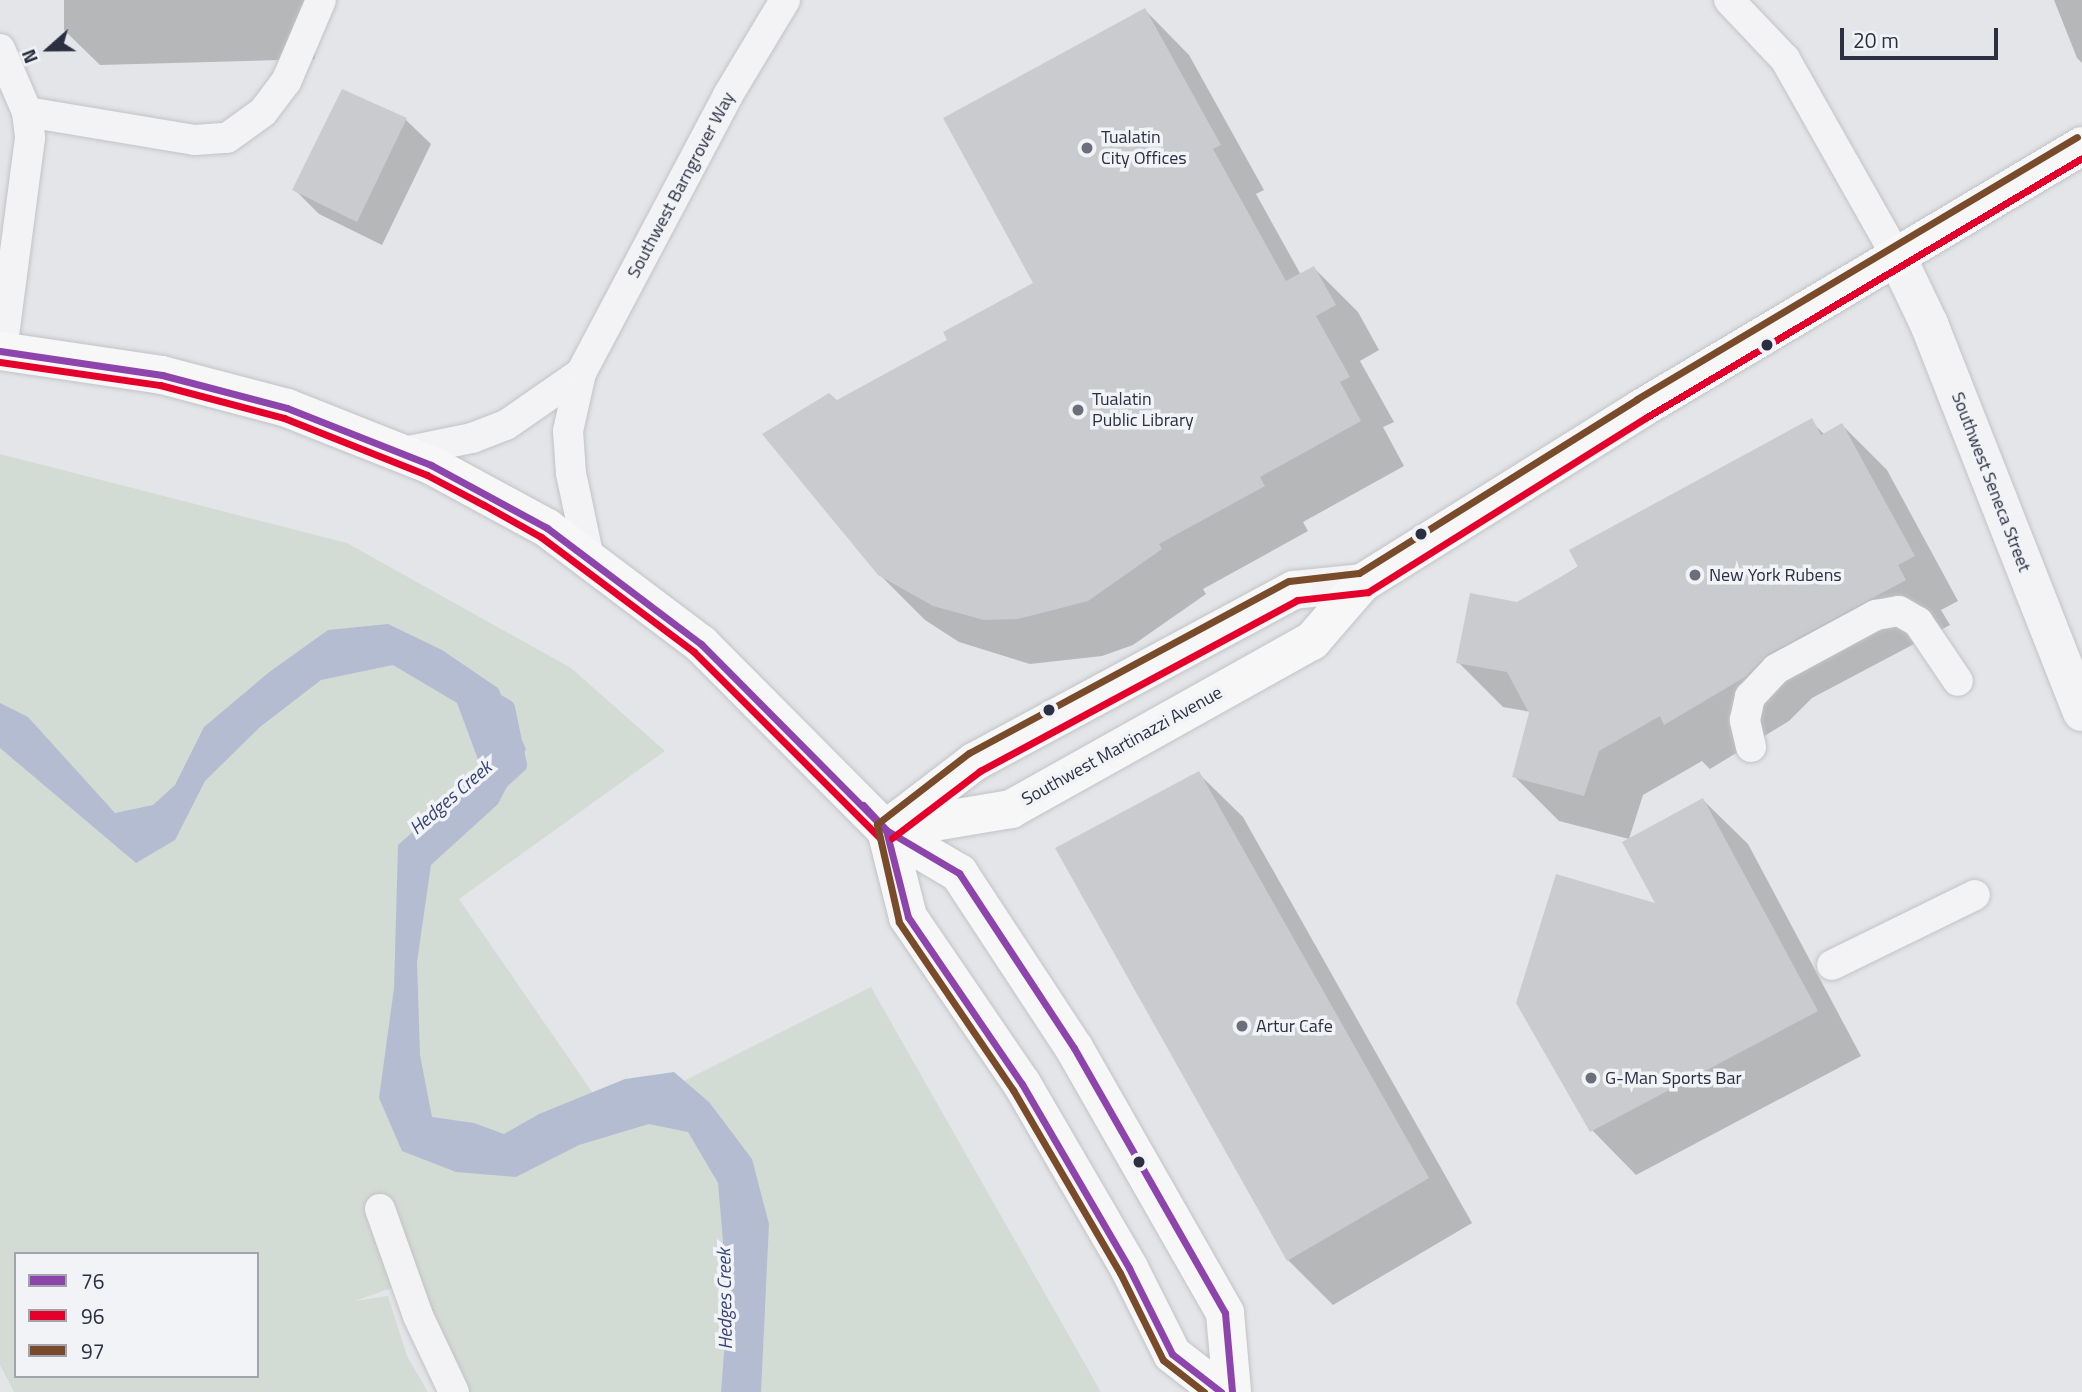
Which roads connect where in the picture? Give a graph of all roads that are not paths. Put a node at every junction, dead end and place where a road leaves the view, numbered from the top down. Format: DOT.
graph roads {
  1 [pos="321,0"];
  2 [pos="785,0"];
  3 [pos="1729,0"];
  4 [pos="0,49"];
  5 [pos="27,112"];
  6 [pos="2082,146"];
  7 [pos="1896,255"];
  8 [pos="1,351"];
  9 [pos="581,373"];
  10 [pos="399,453"];
  11 [pos="589,558"];
  12 [pos="1362,583"];
  13 [pos="1294,590"];
  14 [pos="1958,681"];
  15 [pos="2082,712"];
  16 [pos="1751,747"];
  17 [pos="886,830"];
  18 [pos="1975,895"];
  19 [pos="1832,965"];
  20 [pos="380,1209"];
  21 [pos="454,1392"];
  22 [pos="1221,1392"];
  23 [pos="1232,1392"];
  1 -- 5 [label="lane"];
  2 -- 9 [label="lane, Southwest Barngrover Way"];
  3 -- 7 [label="lane"];
  4 -- 5 [label="lane"];
  5 -- 8 [label="lane"];
  6 -- 7 [label="main road, Southwest Martinazzi Avenue"];
  7 -- 12 [label="main road, Southwest Martinazzi Avenue"];
  7 -- 15 [label="street, Southwest Seneca Street"];
  8 -- 10 [label="main road"];
  9 -- 10 [label="lane"];
  9 -- 11 [label="lane"];
  10 -- 11 [label="main road"];
  11 -- 17 [label="main road"];
  12 -- 13 [label="street, Southwest Martinazzi Avenue"];
  12 -- 17 [label="main road, Southwest Martinazzi Avenue"];
  13 -- 17 [label="main road, Southwest Martinazzi Avenue"];
  14 -- 16 [label="lane"];
  17 -- 22 [label="main road"];
  17 -- 23 [label="main road"];
  18 -- 19 [label="lane"];
  20 -- 21 [label="lane"];
}
